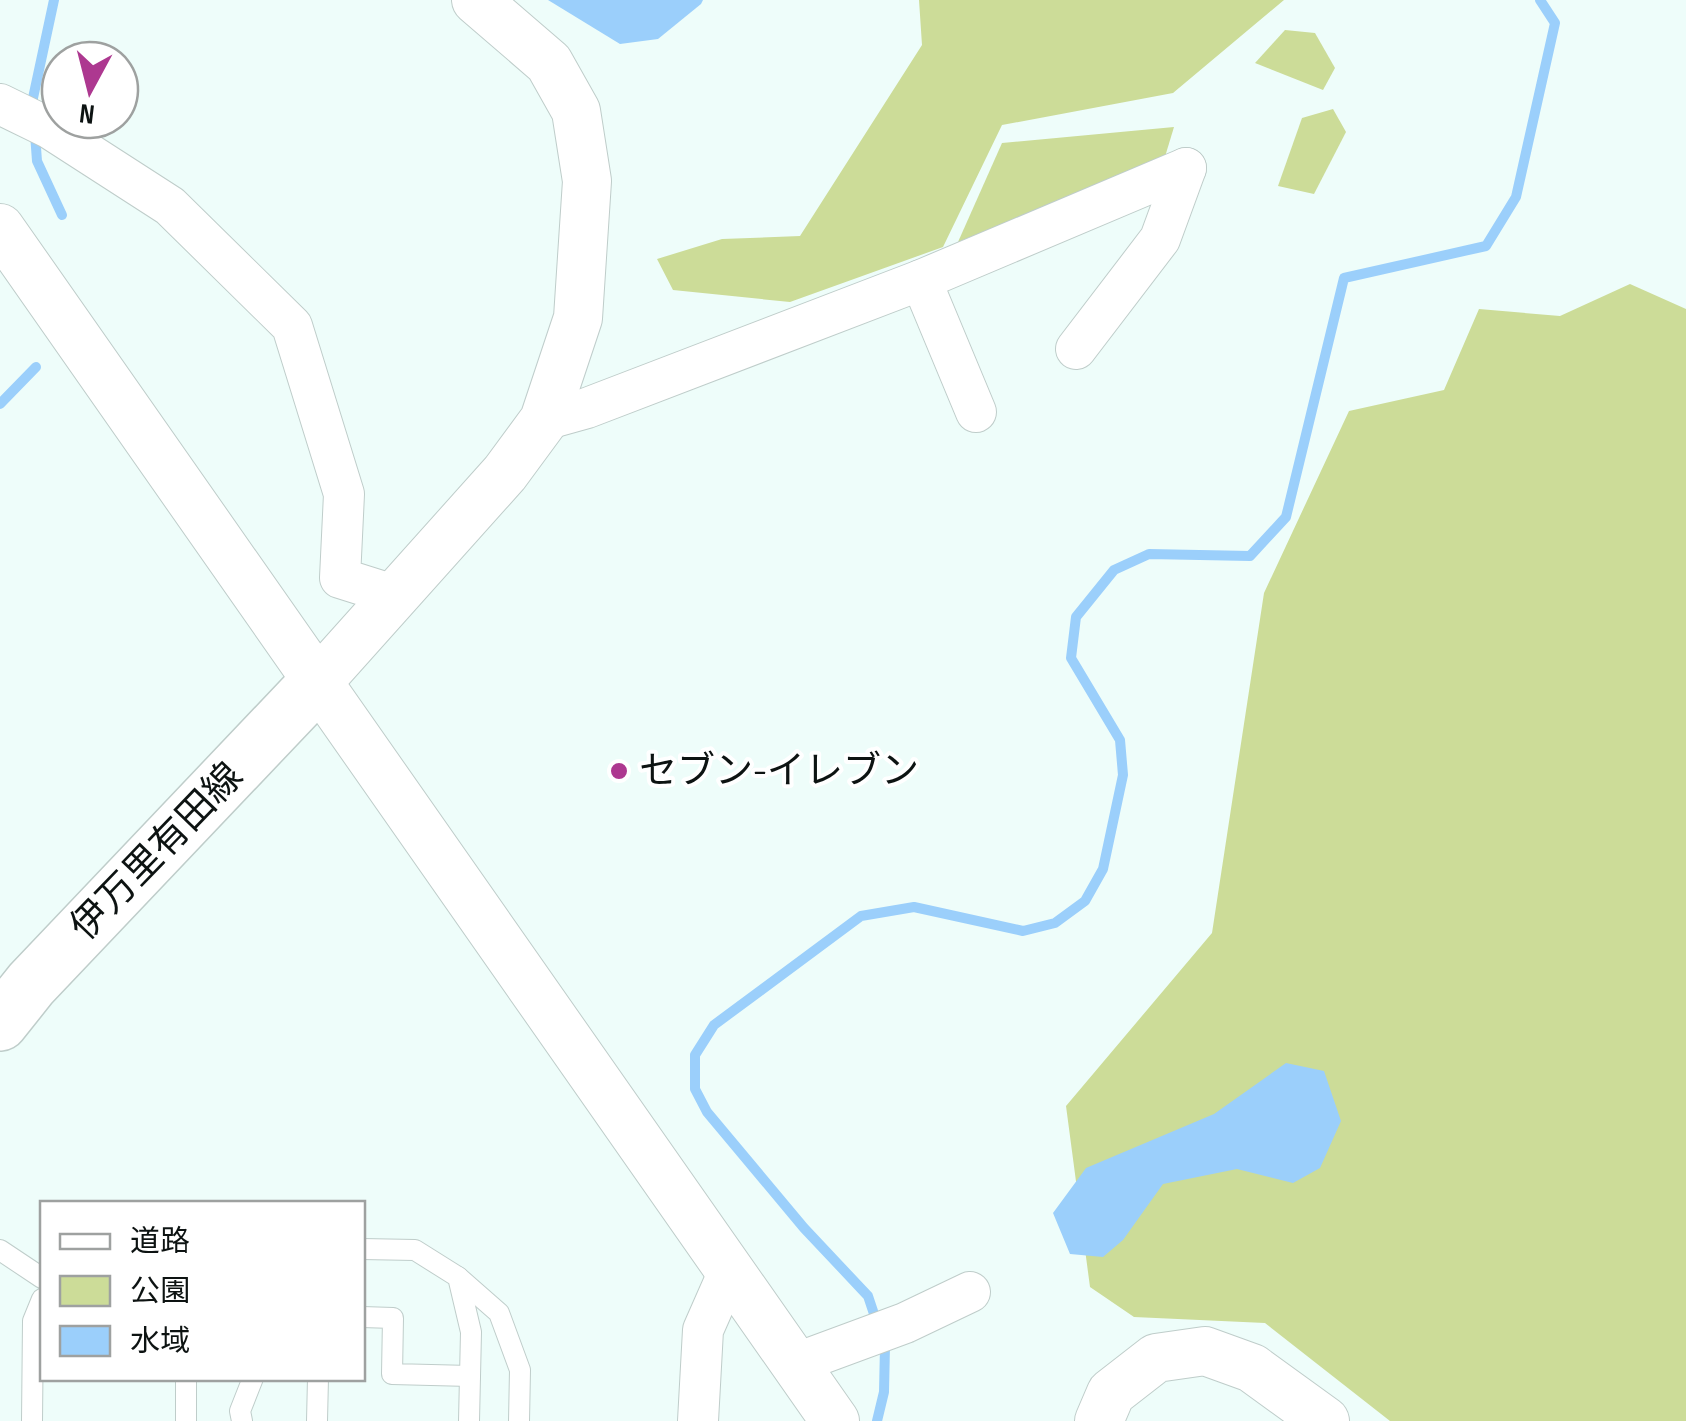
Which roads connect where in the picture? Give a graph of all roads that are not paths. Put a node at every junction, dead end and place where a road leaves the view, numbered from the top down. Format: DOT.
graph roads {
  1 [pos="476,0"];
  2 [pos="21,115"];
  3 [pos="0,228"];
  4 [pos="921,280"];
  5 [pos="1076,349"];
  6 [pos="976,412"];
  7 [pos="544,420"];
  8 [pos="397,596"];
  9 [pos="317,684"];
  10 [pos="0,1023"];
  11 [pos="0,1250"];
  12 [pos="365,1250"];
  13 [pos="729,1271"];
  14 [pos="40,1277"];
  15 [pos="458,1277"];
  16 [pos="970,1292"];
  17 [pos="40,1304"];
  18 [pos="365,1317"];
  19 [pos="794,1364"];
  20 [pos="470,1376"];
  21 [pos="186,1381"];
  22 [pos="252,1381"];
  23 [pos="318,1381"];
  24 [pos="32,1421"];
  25 [pos="186,1421"];
  26 [pos="242,1421"];
  27 [pos="317,1421"];
  28 [pos="469,1421"];
  29 [pos="519,1421"];
  30 [pos="698,1421"];
  31 [pos="835,1421"];
  32 [pos="1100,1421"];
  33 [pos="1325,1421"];
  1 -- 7 [label="street"];
  2 -- 8 [label="street"];
  3 -- 9 [label="street"];
  4 -- 5 [label="street"];
  4 -- 6 [label="street"];
  4 -- 7 [label="street"];
  7 -- 8 [label="street"];
  8 -- 9 [label="street"];
  9 -- 10 [label="main road, 伊万里有田線"];
  9 -- 13 [label="street"];
  11 -- 14 [label="lane"];
  12 -- 15 [label="lane"];
  13 -- 19 [label="street"];
  13 -- 30 [label="street"];
  15 -- 20 [label="lane"];
  15 -- 29 [label="lane"];
  16 -- 19 [label="street"];
  17 -- 24 [label="lane"];
  18 -- 20 [label="lane"];
  19 -- 31 [label="street"];
  20 -- 28 [label="lane"];
  21 -- 25 [label="lane"];
  22 -- 26 [label="lane"];
  23 -- 27 [label="lane"];
  32 -- 33 [label="street"];
}
